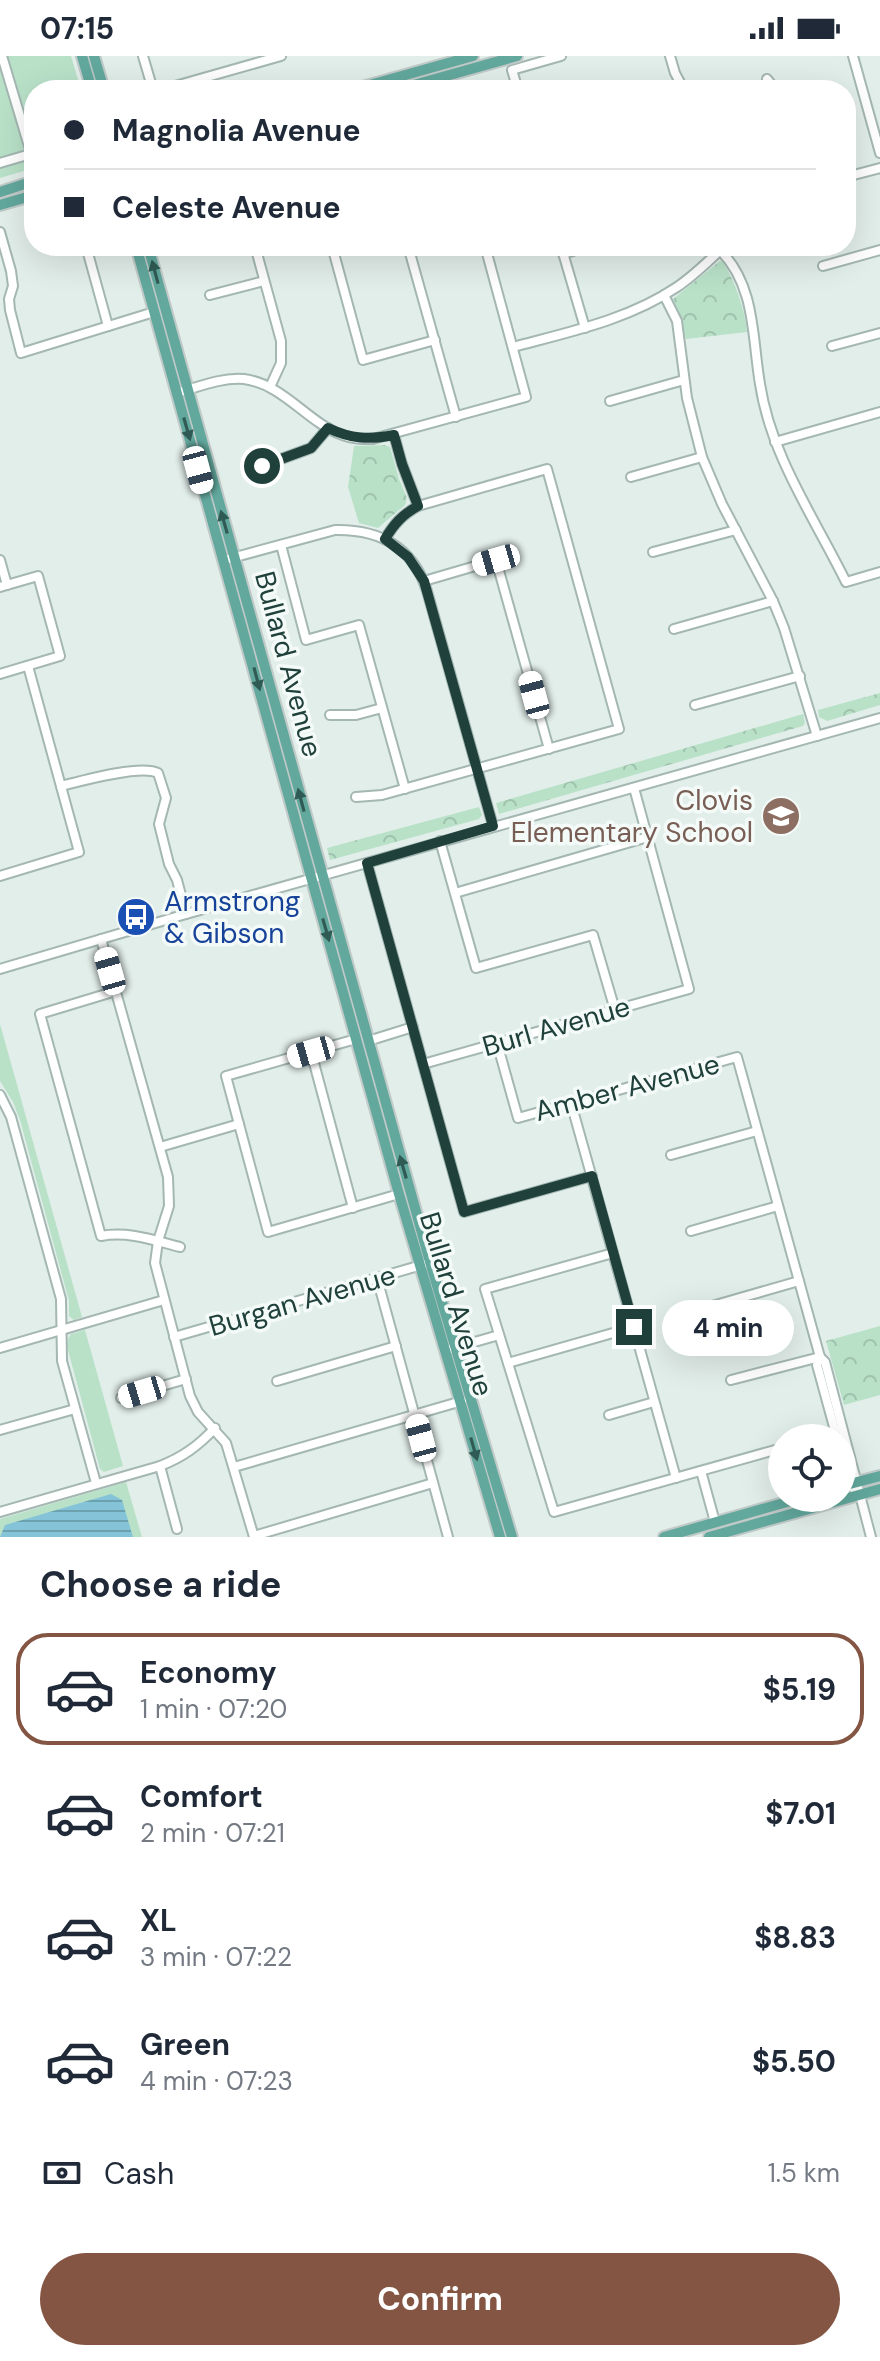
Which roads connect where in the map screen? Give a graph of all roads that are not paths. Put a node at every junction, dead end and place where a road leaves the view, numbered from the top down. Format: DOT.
graph roads {
  1 [pos="2,56"];
  2 [pos="82,56"];
  3 [pos="94,56"];
  4 [pos="143,56"];
  5 [pos="281,56"];
  6 [pos="473,56"];
  7 [pos="517,56"];
  8 [pos="561,56"];
  9 [pos="670,56"];
  10 [pos="853,56"];
  11 [pos="89,80"];
  12 [pos="101,80"];
  13 [pos="150,80"];
  14 [pos="196,80"];
  15 [pos="388,80"];
  16 [pos="432,80"];
  17 [pos="515,80"];
  18 [pos="678,80"];
  19 [pos="24,125"];
  20 [pos="880,153"];
  21 [pos="24,156"];
  22 [pos="0,163"];
  23 [pos="880,168"];
  24 [pos="856,174"];
  25 [pos="24,184"];
  26 [pos="0,192"];
  27 [pos="24,198"];
  28 [pos="0,205"];
  29 [pos="0,232"];
  30 [pos="880,250"];
  31 [pos="89,256"];
  32 [pos="139,256"];
  33 [pos="151,256"];
  34 [pos="258,256"];
  35 [pos="335,256"];
  36 [pos="411,256"];
  37 [pos="488,256"];
  38 [pos="564,256"];
  39 [pos="714,256"];
  40 [pos="728,256"];
  41 [pos="823,266"];
  42 [pos="264,281"];
  43 [pos="210,295"];
  44 [pos="664,295"];
  45 [pos="154,312"];
  46 [pos="108,326"];
  47 [pos="585,328"];
  48 [pos="880,333"];
  49 [pos="435,340"];
  50 [pos="175,346"];
  51 [pos="832,346"];
  52 [pos="513,347"];
  53 [pos="684,380"];
  54 [pos="270,387"];
  55 [pos="182,392"];
  56 [pos="610,401"];
  57 [pos="880,412"];
  58 [pos="456,417"];
  59 [pos="328,428"];
  60 [pos="394,435"];
  61 [pos="775,442"];
  62 [pos="702,457"];
  63 [pos="262,466"];
  64 [pos="631,477"];
  65 [pos="418,506"];
  66 [pos="736,530"];
  67 [pos="385,539"];
  68 [pos="281,545"];
  69 [pos="653,552"];
  70 [pos="229,559"];
  71 [pos="0,560"];
  72 [pos="880,572"];
  73 [pos="424,581"];
  74 [pos="3,586"];
  75 [pos="773,601"];
  76 [pos="674,629"];
  77 [pos="28,666"];
  78 [pos="0,674"];
  79 [pos="800,676"];
  80 [pos="695,705"];
  81 [pos="382,708"];
  82 [pos="330,715"];
  83 [pos="880,718"];
  84 [pos="817,736"];
  85 [pos="549,749"];
  86 [pos="476,769"];
  87 [pos="61,786"];
  88 [pos="634,788"];
  89 [pos="405,789"];
  90 [pos="356,797"];
  91 [pos="493,826"];
  92 [pos="648,837"];
  93 [pos="440,841"];
  94 [pos="367,863"];
  95 [pos="0,865"];
  96 [pos="2,875"];
  97 [pos="317,877"];
  98 [pos="455,893"];
  99 [pos="186,914"];
  100 [pos="101,939"];
  101 [pos="0,969"];
  102 [pos="116,991"];
  103 [pos="615,1010"];
  104 [pos="413,1027"];
  105 [pos="356,1039"];
  106 [pos="368,1041"];
  107 [pos="497,1043"];
  108 [pos="311,1052"];
  109 [pos="423,1064"];
  110 [pos="383,1094"];
  111 [pos="0,1095"];
  112 [pos="571,1103"];
  113 [pos="239,1124"];
  114 [pos="757,1131"];
  115 [pos="160,1147"];
  116 [pos="671,1155"];
  117 [pos="592,1176"];
  118 [pos="399,1194"];
  119 [pos="778,1206"];
  120 [pos="353,1208"];
  121 [pos="691,1231"];
  122 [pos="158,1241"];
  123 [pos="180,1247"];
  124 [pos="613,1253"];
  125 [pos="424,1264"];
  126 [pos="377,1278"];
  127 [pos="799,1281"];
  128 [pos="164,1300"];
  129 [pos="712,1306"];
  130 [pos="634,1327"];
  131 [pos="61,1329"];
  132 [pos="499,1335"];
  133 [pos="174,1337"];
  134 [pos="396,1346"];
  135 [pos="0,1348"];
  136 [pos="450,1349"];
  137 [pos="820,1357"];
  138 [pos="508,1363"];
  139 [pos="186,1379"];
  140 [pos="731,1380"];
  141 [pos="277,1381"];
  142 [pos="121,1398"];
  143 [pos="466,1400"];
  144 [pos="654,1402"];
  145 [pos="75,1409"];
  146 [pos="415,1415"];
  147 [pos="609,1415"];
  148 [pos="837,1424"];
  149 [pos="215,1428"];
  150 [pos="0,1430"];
  151 [pos="768,1452"];
  152 [pos="160,1466"];
  153 [pos="234,1467"];
  154 [pos="701,1471"];
  155 [pos="880,1476"];
  156 [pos="676,1478"];
  157 [pos="856,1482"];
  158 [pos="96,1483"];
  159 [pos="433,1483"];
  160 [pos="877,1489"];
  161 [pos="856,1491"];
  162 [pos="859,1495"];
  163 [pos="768,1507"];
  164 [pos="0,1512"];
  165 [pos="715,1522"];
  166 [pos="177,1529"];
  167 [pos="739,1533"];
  168 [pos="254,1536"];
  169 [pos="448,1537"];
  170 [pos="500,1537"];
  171 [pos="512,1537"];
  172 [pos="664,1537"];
  173 [pos="709,1537"];
  174 [pos="871,1537"];
  1 -- 19 [label="street"];
  2 -- 11 [label="main road"];
  3 -- 12 [label="main road"];
  4 -- 13 [label="street"];
  5 -- 14 [label="street"];
  6 -- 15 [label="main road"];
  7 -- 16 [label="main road"];
  8 -- 17 [label="street"];
  9 -- 18 [label="street"];
  10 -- 20 [label="street"];
  21 -- 22 [label="street"];
  23 -- 24 [label="street"];
  25 -- 26 [label="main road"];
  27 -- 28 [label="main road"];
  29 -- 46 [label="street"];
  30 -- 41 [label="street"];
  31 -- 46 [label="street"];
  32 -- 45 [label="main road, Bullard Avenue"];
  50 -- 33 [label="main road, Bullard Avenue, one-way"];
  34 -- 42 [label="street"];
  35 -- 49 [label="street"];
  36 -- 49 [label="street"];
  37 -- 52 [label="street"];
  38 -- 47 [label="street"];
  39 -- 44 [label="street"];
  40 -- 61 [label="street"];
  42 -- 43 [label="street"];
  42 -- 54 [label="street"];
  44 -- 47 [label="street"];
  44 -- 53 [label="street"];
  45 -- 46 [label="street"];
  45 -- 50 [label="main road"];
  45 -- 55 [label="main road, Bullard Avenue"];
  47 -- 52 [label="street"];
  48 -- 51 [label="street"];
  49 -- 58 [label="street"];
  50 -- 55 [label="main road, Bullard Avenue"];
  52 -- 58 [label="street"];
  53 -- 56 [label="street"];
  53 -- 62 [label="street"];
  54 -- 55 [label="street"];
  54 -- 59 [label="street"];
  55 -- 70 [label="main road, Bullard Avenue"];
  57 -- 61 [label="street"];
  58 -- 60 [label="street"];
  59 -- 60 [label="street"];
  59 -- 63 [label="street"];
  60 -- 65 [label="street"];
  61 -- 72 [label="street"];
  62 -- 64 [label="street"];
  62 -- 66 [label="street"];
  65 -- 67 [label="street"];
  65 -- 85 [label="street"];
  66 -- 69 [label="street"];
  66 -- 75 [label="street"];
  67 -- 68 [label="street"];
  67 -- 73 [label="street"];
  68 -- 70 [label="street"];
  68 -- 81 [label="street"];
  70 -- 97 [label="main road, Bullard Avenue"];
  71 -- 74 [label="street"];
  73 -- 85 [label="street"];
  73 -- 86 [label="street"];
  74 -- 77 [label="street"];
  75 -- 76 [label="street"];
  75 -- 79 [label="street"];
  77 -- 78 [label="street"];
  77 -- 87 [label="street"];
  79 -- 80 [label="street"];
  79 -- 84 [label="street"];
  81 -- 82 [label="street"];
  81 -- 89 [label="street"];
  83 -- 84 [label="street"];
  84 -- 88 [label="street"];
  85 -- 86 [label="street"];
  86 -- 89 [label="street"];
  86 -- 91 [label="street"];
  87 -- 96 [label="street"];
  87 -- 99 [label="street"];
  88 -- 91 [label="street"];
  88 -- 92 [label="street"];
  89 -- 90 [label="street"];
  91 -- 93 [label="street"];
  92 -- 98 [label="street"];
  92 -- 103 [label="street, Burl Avenue"];
  93 -- 94 [label="street"];
  93 -- 98 [label="street"];
  94 -- 97 [label="street"];
  94 -- 104 [label="street"];
  95 -- 96 [label="street"];
  97 -- 99 [label="street"];
  97 -- 105 [label="main road, Bullard Avenue, one-way"];
  97 -- 106 [label="main road, Bullard Avenue"];
  98 -- 103 [label="street"];
  99 -- 100 [label="street"];
  100 -- 101 [label="street"];
  100 -- 102 [label="street"];
  102 -- 115 [label="street"];
  102 -- 122 [label="street"];
  103 -- 107 [label="street, Burl Avenue"];
  104 -- 106 [label="street"];
  104 -- 109 [label="street"];
  105 -- 108 [label="street"];
  105 -- 110 [label="main road, Bullard Avenue"];
  105 -- 118 [label="main road, Bullard Avenue"];
  106 -- 110 [label="main road, Bullard Avenue"];
  107 -- 109 [label="street, Burl Avenue"];
  107 -- 112 [label="street, Amber Avenue"];
  108 -- 113 [label="street"];
  108 -- 120 [label="street"];
  109 -- 117 [label="street"];
  125 -- 110 [label="main road, Bullard Avenue, one-way"];
  111 -- 131 [label="street"];
  112 -- 114 [label="street, Amber Avenue"];
  112 -- 117 [label="street"];
  113 -- 115 [label="street"];
  113 -- 120 [label="street"];
  114 -- 116 [label="street"];
  114 -- 119 [label="street"];
  115 -- 122 [label="street"];
  117 -- 124 [label="street"];
  118 -- 120 [label="street"];
  118 -- 125 [label="main road, Bullard Avenue"];
  119 -- 121 [label="street"];
  119 -- 127 [label="street"];
  122 -- 123 [label="street"];
  122 -- 128 [label="street"];
  124 -- 130 [label="street"];
  124 -- 132 [label="street"];
  125 -- 126 [label="street, Burgan Avenue"];
  125 -- 136 [label="main road, Bullard Avenue"];
  126 -- 133 [label="street, Burgan Avenue"];
  126 -- 134 [label="street"];
  127 -- 129 [label="street"];
  127 -- 137 [label="street"];
  128 -- 131 [label="street"];
  128 -- 133 [label="street"];
  130 -- 138 [label="street"];
  130 -- 144 [label="street"];
  131 -- 135 [label="street"];
  131 -- 145 [label="street"];
  132 -- 136 [label="street"];
  132 -- 138 [label="street"];
  133 -- 139 [label="street"];
  134 -- 141 [label="street"];
  134 -- 146 [label="street"];
  136 -- 143 [label="main road, Bullard Avenue"];
  137 -- 140 [label="street"];
  137 -- 148 [label="street"];
  138 -- 156 [label="street"];
  139 -- 142 [label="street"];
  139 -- 149 [label="street"];
  143 -- 146 [label="street"];
  143 -- 170 [label="main road, Bullard Avenue, one-way"];
  143 -- 171 [label="main road, Bullard Avenue"];
  144 -- 147 [label="street"];
  144 -- 156 [label="street"];
  145 -- 150 [label="street"];
  145 -- 158 [label="street"];
  146 -- 153 [label="street"];
  146 -- 159 [label="street"];
  149 -- 152 [label="street"];
  149 -- 153 [label="street"];
  151 -- 154 [label="street"];
  152 -- 158 [label="street"];
  152 -- 166 [label="street"];
  153 -- 168 [label="street"];
  154 -- 156 [label="street"];
  154 -- 165 [label="street"];
  155 -- 157 [label="main road"];
  158 -- 164 [label="street"];
  159 -- 168 [label="street"];
  159 -- 169 [label="street"];
  160 -- 162 [label="main road"];
  161 -- 162 [label="street"];
  162 -- 167 [label="main road"];
  162 -- 174 [label="street"];
  163 -- 165 [label="main road"];
  165 -- 172 [label="main road"];
  167 -- 173 [label="main road"];
}
